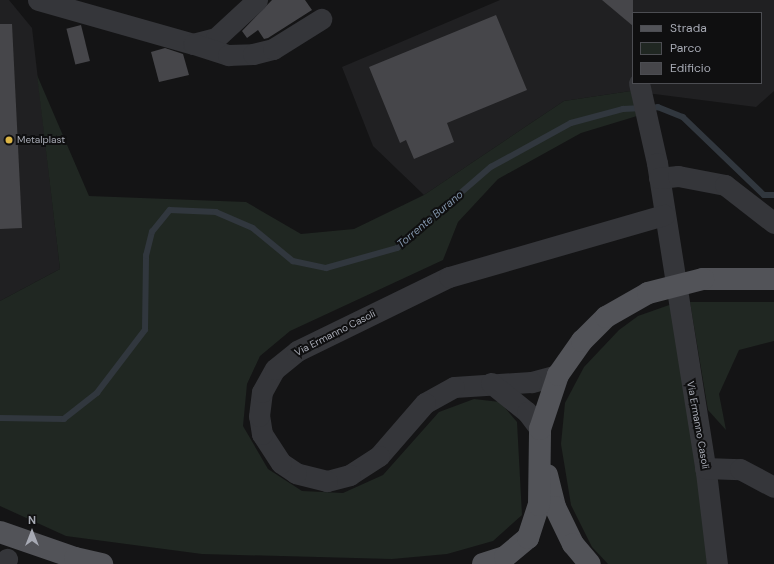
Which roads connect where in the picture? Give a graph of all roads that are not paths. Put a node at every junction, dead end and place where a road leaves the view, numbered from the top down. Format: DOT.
graph roads {
  1 [pos="38,0"];
  2 [pos="258,0"];
  3 [pos="321,19"];
  4 [pos="193,44"];
  5 [pos="639,84"];
  6 [pos="659,178"];
  7 [pos="664,215"];
  8 [pos="774,223"];
  9 [pos="774,279"];
  10 [pos="558,375"];
  11 [pos="491,383"];
  12 [pos="540,429"];
  13 [pos="542,452"];
  14 [pos="705,468"];
  15 [pos="774,487"];
  16 [pos="0,532"];
  17 [pos="102,564"];
  18 [pos="483,564"];
  19 [pos="590,564"];
  20 [pos="717,564"];
  1 -- 4 [label="lane"];
  2 -- 4 [label="lane"];
  3 -- 4 [label="lane"];
  5 -- 6 [label="lane, Via Ermanno Casoli"];
  6 -- 7 [label="lane, Via Ermanno Casoli"];
  6 -- 8 [label="lane"];
  7 -- 11 [label="lane, Via Ermanno Casoli"];
  7 -- 14 [label="lane, Via Ermanno Casoli"];
  9 -- 10 [label="main road, bridge"];
  10 -- 11 [label="lane, Via Ermanno Casoli"];
  10 -- 12 [label="main road"];
  11 -- 12 [label="lane"];
  12 -- 13 [label="main road"];
  13 -- 18 [label="main road"];
  13 -- 19 [label="main road"];
  14 -- 15 [label="lane"];
  14 -- 20 [label="lane, Via Ermanno Casoli"];
  16 -- 17 [label="main road"];
}
